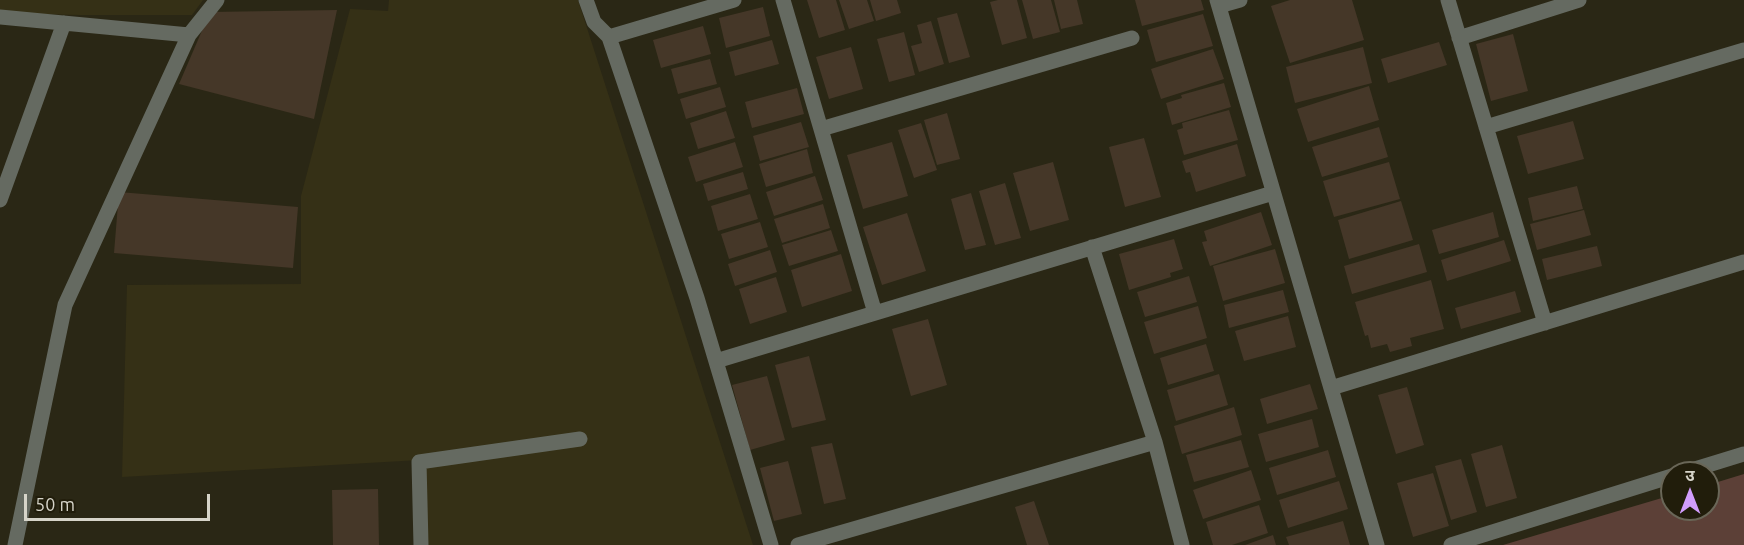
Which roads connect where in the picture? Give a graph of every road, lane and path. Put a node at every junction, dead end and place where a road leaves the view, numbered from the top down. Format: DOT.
graph roads {
  1 [pos="218,0"];
  2 [pos="586,0"];
  3 [pos="734,0"];
  4 [pos="783,0"];
  5 [pos="1240,0"];
  6 [pos="1448,0"];
  7 [pos="1579,0"];
  8 [pos="1218,3"];
  9 [pos="0,17"];
  10 [pos="64,23"];
  11 [pos="189,35"];
  12 [pos="609,38"];
  13 [pos="1132,38"];
  14 [pos="1459,38"];
  15 [pos="1744,50"];
  16 [pos="1486,127"];
  17 [pos="821,129"];
  18 [pos="1274,193"];
  19 [pos="0,200"];
  20 [pos="1092,248"];
  21 [pos="1744,262"];
  22 [pos="875,313"];
  23 [pos="1545,323"];
  24 [pos="716,361"];
  25 [pos="1331,388"];
  26 [pos="580,439"];
  27 [pos="1155,442"];
  28 [pos="1744,454"];
  29 [pos="1720,461"];
  30 [pos="1660,480"];
  31 [pos="15,545"];
  32 [pos="421,545"];
  33 [pos="771,545"];
  34 [pos="798,545"];
  35 [pos="1182,545"];
  36 [pos="1377,545"];
  37 [pos="1451,545"];
  1 -- 11 [label="street"];
  2 -- 12 [label="street"];
  3 -- 12 [label="street"];
  4 -- 17 [label="street"];
  5 -- 8 [label="street"];
  6 -- 14 [label="street"];
  7 -- 14 [label="street"];
  8 -- 18 [label="street"];
  9 -- 10 [label="street"];
  10 -- 11 [label="street"];
  10 -- 19 [label="street"];
  11 -- 31 [label="street"];
  12 -- 24 [label="street"];
  13 -- 17 [label="street"];
  14 -- 16 [label="street"];
  15 -- 16 [label="street"];
  16 -- 23 [label="street"];
  17 -- 22 [label="street"];
  18 -- 20 [label="street"];
  18 -- 25 [label="street"];
  20 -- 22 [label="street"];
  20 -- 27 [label="street"];
  21 -- 23 [label="street"];
  22 -- 24 [label="street"];
  23 -- 25 [label="street"];
  24 -- 33 [label="street"];
  25 -- 36 [label="street"];
  26 -- 32 [label="street"];
  27 -- 34 [label="street"];
  27 -- 35 [label="street"];
  28 -- 29 [label="street"];
  30 -- 37 [label="street"];
}
